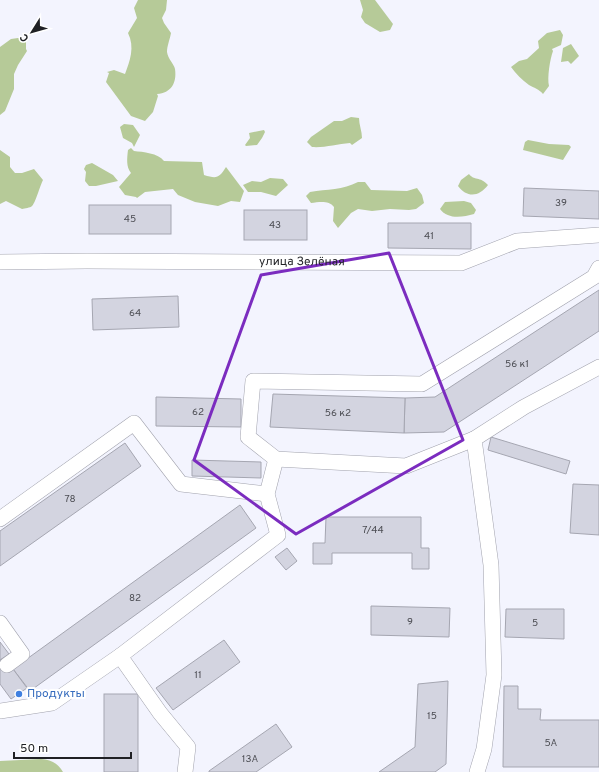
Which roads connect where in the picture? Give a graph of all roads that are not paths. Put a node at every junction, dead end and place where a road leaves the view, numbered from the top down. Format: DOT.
graph roads {
  1 [pos="599,235"];
  2 [pos="0,262"];
  3 [pos="599,268"];
  4 [pos="599,367"];
  5 [pos="474,439"];
  6 [pos="276,459"];
  7 [pos="267,494"];
  8 [pos="0,519"];
  9 [pos="0,623"];
  10 [pos="120,656"];
  11 [pos="7,665"];
  12 [pos="0,711"];
  13 [pos="185,772"];
  14 [pos="477,772"];
  1 -- 2 [label="street, улица Зелёная"];
  3 -- 6 [label="street"];
  4 -- 5 [label="street"];
  5 -- 6 [label="street"];
  5 -- 14 [label="street"];
  6 -- 7 [label="street"];
  7 -- 8 [label="street"];
  7 -- 10 [label="street"];
  9 -- 11 [label="street"];
  10 -- 12 [label="street"];
  10 -- 13 [label="street"];
}
